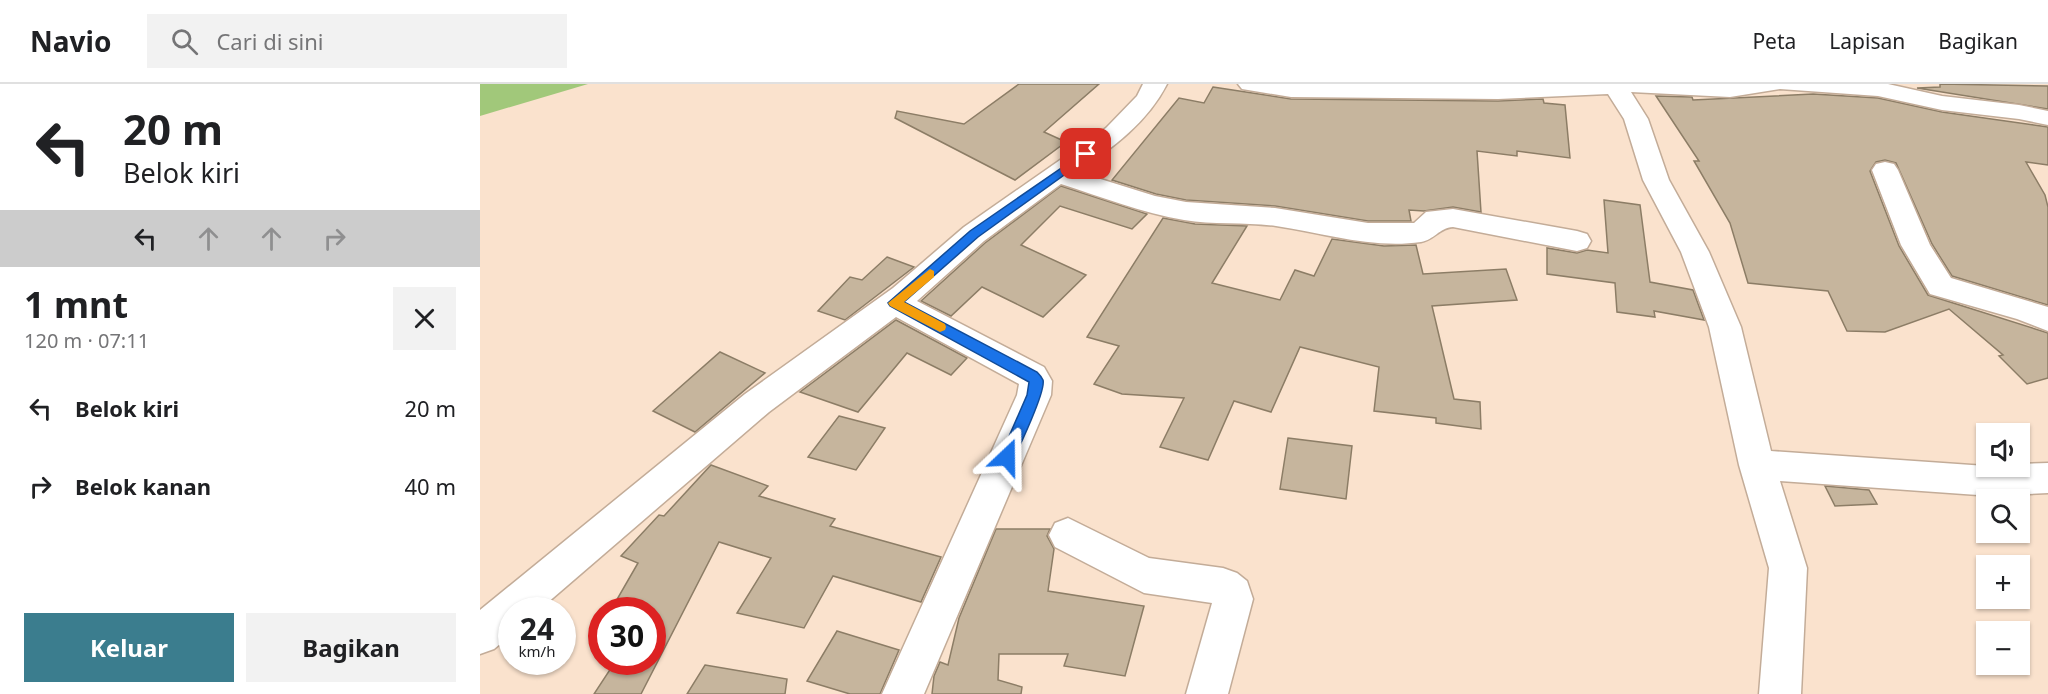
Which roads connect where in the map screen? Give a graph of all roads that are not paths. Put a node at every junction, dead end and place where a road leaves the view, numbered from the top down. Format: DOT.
graph roads {
  1 [pos="1155,84"];
  2 [pos="1250,84"];
  3 [pos="1773,84"];
  4 [pos="1787,84"];
  5 [pos="1628,85"];
  6 [pos="1498,88"];
  7 [pos="2048,118"];
  8 [pos="1885,170"];
  9 [pos="1057,174"];
  10 [pos="1577,241"];
  11 [pos="895,303"];
  12 [pos="2048,320"];
  13 [pos="1757,465"];
  14 [pos="2048,478"];
  15 [pos="1068,535"];
  16 [pos="480,635"];
  17 [pos="903,694"];
  18 [pos="1207,694"];
  19 [pos="1780,694"];
  1 -- 9 [label="street"];
  2 -- 6 [label="street"];
  3 -- 5 [label="street"];
  4 -- 7 [label="street"];
  5 -- 6 [label="street"];
  5 -- 13 [label="street"];
  8 -- 12 [label="street"];
  9 -- 10 [label="street"];
  9 -- 11 [label="street"];
  11 -- 16 [label="street"];
  11 -- 17 [label="street"];
  13 -- 14 [label="street"];
  13 -- 19 [label="street"];
  15 -- 18 [label="street"];
}
